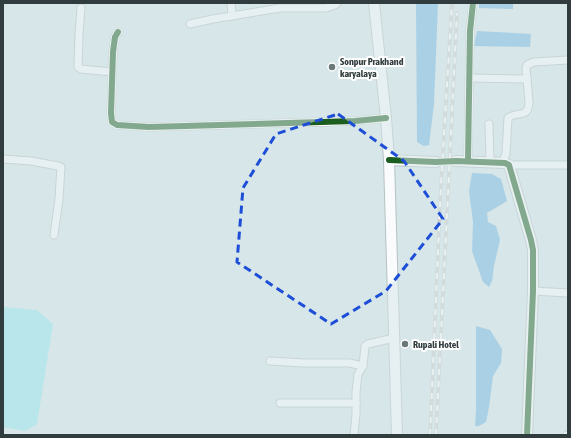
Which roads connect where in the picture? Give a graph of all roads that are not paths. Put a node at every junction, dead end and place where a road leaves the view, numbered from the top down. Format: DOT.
graph roads {
  1 [pos="231,3"];
  2 [pos="337,3"];
  3 [pos="374,3"];
  4 [pos="473,3"];
  5 [pos="308,6"];
  6 [pos="81,8"];
  7 [pos="232,16"];
  8 [pos="190,24"];
  9 [pos="118,32"];
  10 [pos="568,60"];
  11 [pos="112,72"];
  12 [pos="469,78"];
  13 [pos="527,79"];
  14 [pos="386,118"];
  15 [pos="489,124"];
  16 [pos="3,159"];
  17 [pos="390,160"];
  18 [pos="456,161"];
  19 [pos="468,161"];
  20 [pos="436,162"];
  21 [pos="490,162"];
  22 [pos="506,164"];
  23 [pos="568,165"];
  24 [pos="54,235"];
  25 [pos="533,291"];
  26 [pos="568,293"];
  27 [pos="394,338"];
  28 [pos="270,361"];
  29 [pos="363,366"];
  30 [pos="280,403"];
  31 [pos="356,403"];
  32 [pos="354,435"];
  33 [pos="397,435"];
  34 [pos="527,435"];
  1 -- 7 [label="street"];
  2 -- 5 [label="street"];
  3 -- 14 [label="main road"];
  4 -- 12 [label="street"];
  5 -- 7 [label="street"];
  6 -- 11 [label="street"];
  7 -- 8 [label="street"];
  9 -- 11 [label="street"];
  10 -- 13 [label="street"];
  11 -- 14 [label="street"];
  12 -- 13 [label="street"];
  12 -- 19 [label="street"];
  13 -- 22 [label="street"];
  14 -- 17 [label="main road"];
  15 -- 21 [label="street"];
  16 -- 24 [label="street"];
  17 -- 20 [label="main road"];
  17 -- 27 [label="main road"];
  18 -- 19 [label="main road"];
  19 -- 21 [label="main road"];
  21 -- 22 [label="main road"];
  22 -- 23 [label="street"];
  22 -- 25 [label="main road"];
  25 -- 26 [label="street"];
  25 -- 34 [label="main road"];
  27 -- 29 [label="street"];
  27 -- 33 [label="main road"];
  28 -- 29 [label="street"];
  29 -- 31 [label="street"];
  30 -- 31 [label="street"];
  31 -- 32 [label="street"];
}
